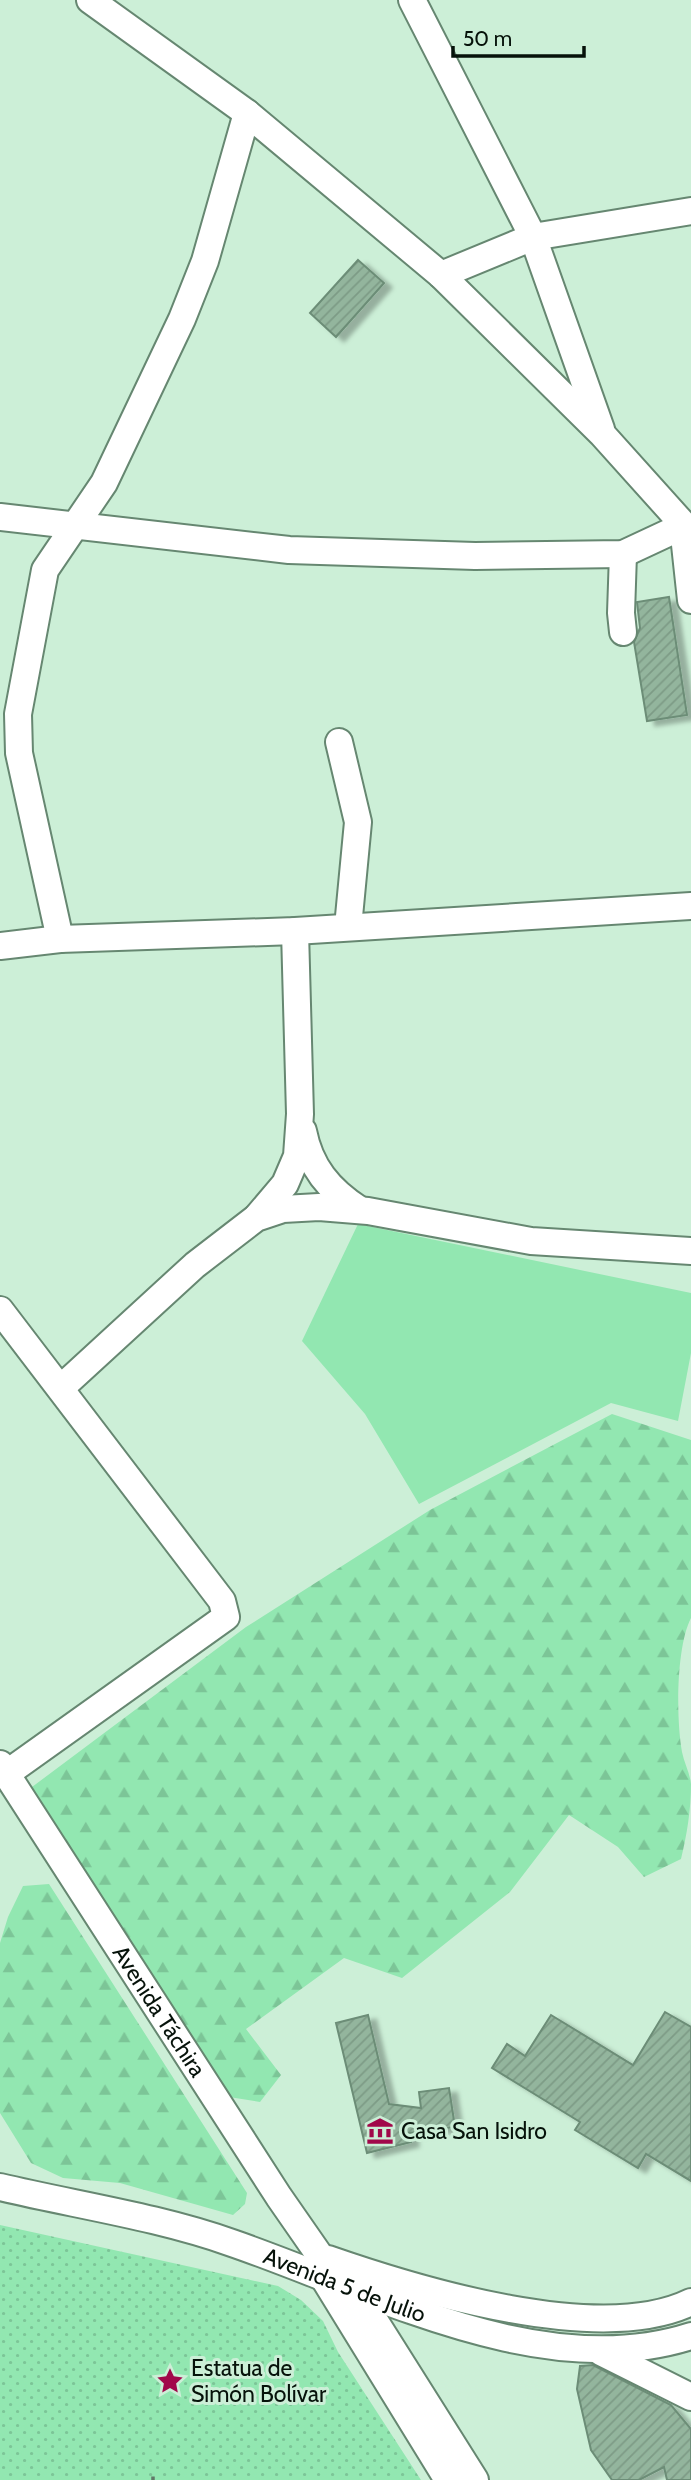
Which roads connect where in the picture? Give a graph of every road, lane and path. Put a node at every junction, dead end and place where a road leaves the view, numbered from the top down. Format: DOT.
graph roads {
  1 [pos="90,0"];
  2 [pos="412,0"];
  3 [pos="247,113"];
  4 [pos="691,211"];
  5 [pos="533,237"];
  6 [pos="441,275"];
  7 [pos="602,434"];
  8 [pos="0,517"];
  9 [pos="75,523"];
  10 [pos="687,529"];
  11 [pos="623,554"];
  12 [pos="691,600"];
  13 [pos="624,632"];
  14 [pos="339,741"];
  15 [pos="691,906"];
  16 [pos="348,927"];
  17 [pos="295,931"];
  18 [pos="60,939"];
  19 [pos="0,946"];
  20 [pos="300,1114"];
  21 [pos="361,1211"];
  22 [pos="256,1218"];
  23 [pos="691,1251"];
  24 [pos="0,1310"];
  25 [pos="62,1387"];
  26 [pos="3,1769"];
  27 [pos="0,2170"];
  28 [pos="0,2187"];
  29 [pos="320,2266"];
  30 [pos="355,2288"];
  31 [pos="691,2302"];
  32 [pos="691,2336"];
  33 [pos="599,2351"];
  34 [pos="691,2397"];
  35 [pos="153,2474"];
  36 [pos="153,2480"];
  37 [pos="448,2480"];
  38 [pos="475,2480"];
  1 -- 3 [label="street"];
  2 -- 5 [label="street"];
  3 -- 6 [label="street"];
  3 -- 9 [label="street"];
  4 -- 5 [label="street"];
  5 -- 6 [label="street"];
  5 -- 7 [label="street"];
  6 -- 7 [label="street"];
  7 -- 10 [label="street"];
  8 -- 9 [label="street"];
  9 -- 11 [label="street"];
  9 -- 18 [label="street"];
  10 -- 11 [label="street"];
  10 -- 12 [label="street"];
  11 -- 13 [label="street"];
  14 -- 16 [label="street"];
  15 -- 16 [label="street"];
  16 -- 17 [label="street"];
  17 -- 18 [label="street"];
  17 -- 20 [label="street"];
  18 -- 19 [label="street"];
  20 -- 21 [label="street"];
  20 -- 22 [label="street"];
  21 -- 22 [label="street"];
  21 -- 23 [label="street"];
  22 -- 25 [label="street"];
  24 -- 25 [label="street"];
  25 -- 26 [label="street"];
  26 -- 29 [label="street, Avenida Táchira"];
  27 -- 29 [label="street, Avenida 5 de Julio"];
  28 -- 29 [label="street, Avenida 5 de Julio"];
  29 -- 30 [label="street"];
  29 -- 31 [label="street, Avenida 5 de Julio"];
  29 -- 37 [label="street"];
  30 -- 33 [label="street, Avenida 5 de Julio"];
  30 -- 38 [label="street"];
  32 -- 33 [label="street, Avenida 5 de Julio"];
  33 -- 34 [label="street"];
  35 -- 36 [label="path"];
}
